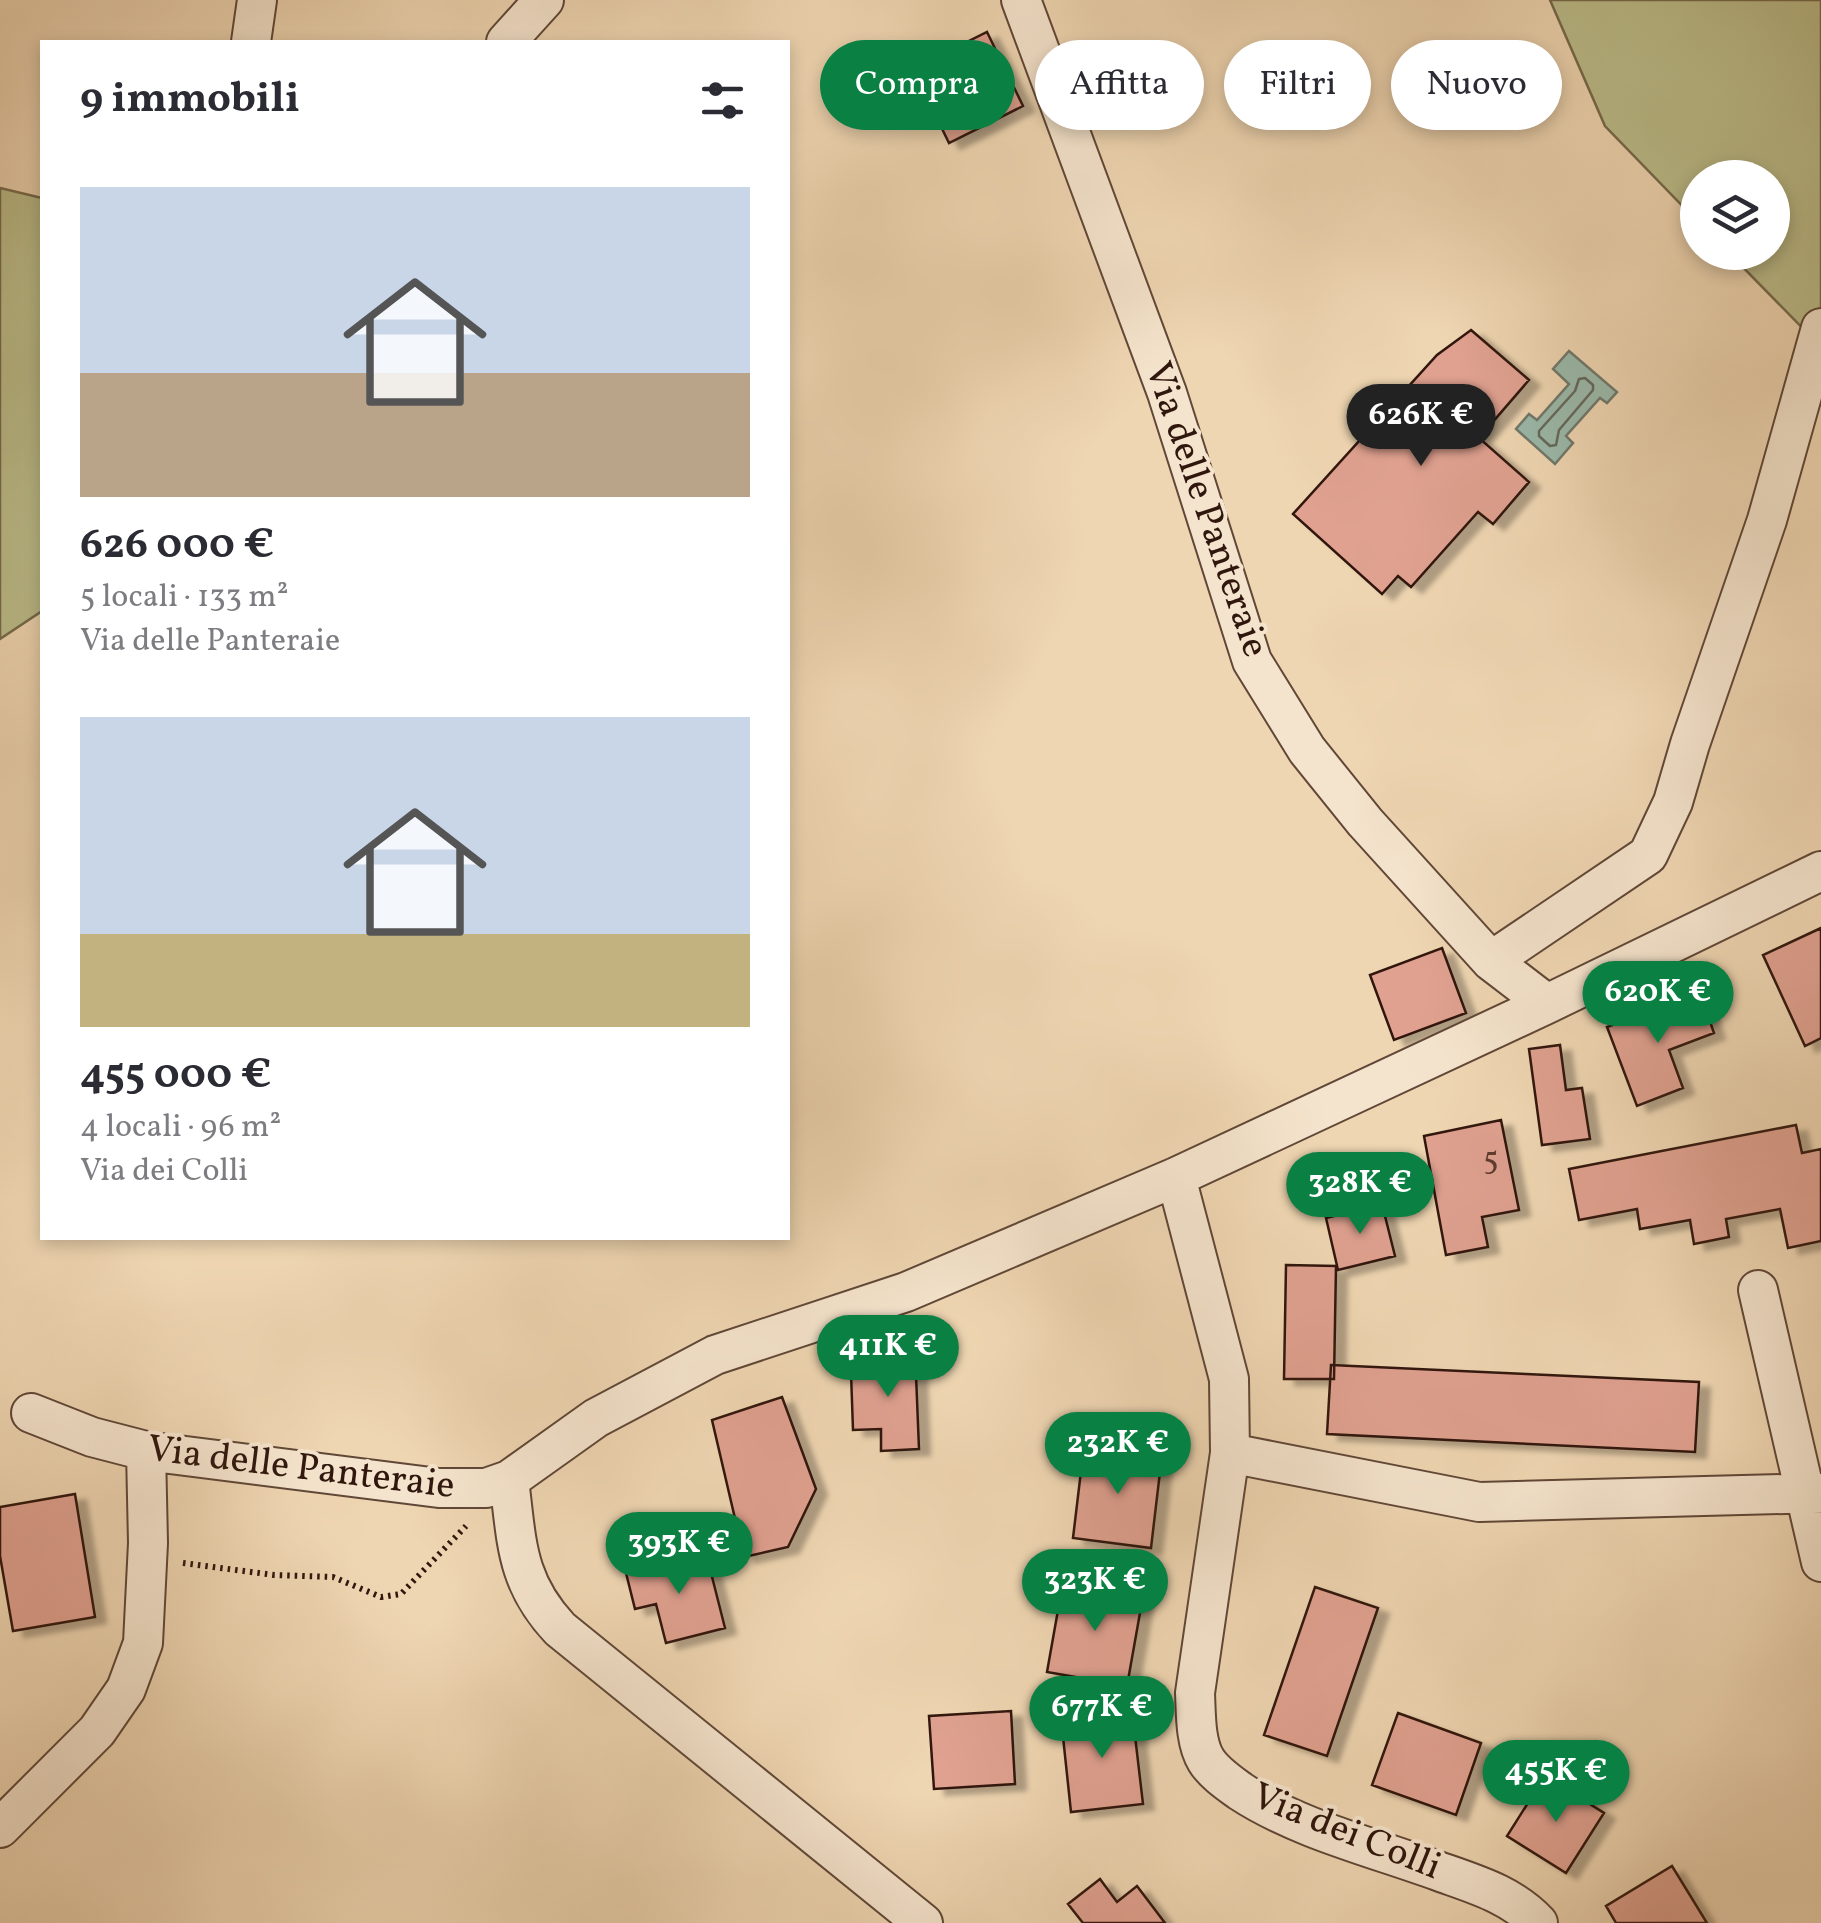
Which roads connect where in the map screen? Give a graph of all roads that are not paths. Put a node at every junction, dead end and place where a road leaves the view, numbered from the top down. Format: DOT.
graph roads {
  1 [pos="257,0"];
  2 [pos="544,0"];
  3 [pos="1021,0"];
  4 [pos="251,40"];
  5 [pos="508,40"];
  6 [pos="1821,328"];
  7 [pos="1821,871"];
  8 [pos="1491,961"];
  9 [pos="1547,1004"];
  10 [pos="1176,1178"];
  11 [pos="1758,1290"];
  12 [pos="31,1413"];
  13 [pos="146,1452"];
  14 [pos="1230,1453"];
  15 [pos="508,1480"];
  16 [pos="1814,1494"];
  17 [pos="1821,1562"];
  18 [pos="0,1828"];
  19 [pos="923,1923"];
  20 [pos="1538,1923"];
  1 -- 4 [label="street"];
  2 -- 5 [label="street"];
  3 -- 8 [label="street, Via delle Panteraie"];
  6 -- 8 [label="street"];
  7 -- 9 [label="street, Via delle Panteraie"];
  8 -- 9 [label="street, Via delle Panteraie"];
  9 -- 10 [label="street, Via delle Panteraie"];
  10 -- 14 [label="street, Via dei Colli"];
  10 -- 15 [label="street, Via delle Panteraie"];
  11 -- 16 [label="street"];
  12 -- 13 [label="street, Via delle Panteraie"];
  13 -- 15 [label="street, Via delle Panteraie"];
  13 -- 18 [label="street"];
  14 -- 16 [label="street"];
  14 -- 20 [label="street, Via dei Colli"];
  15 -- 19 [label="street"];
  16 -- 17 [label="street"];
}
